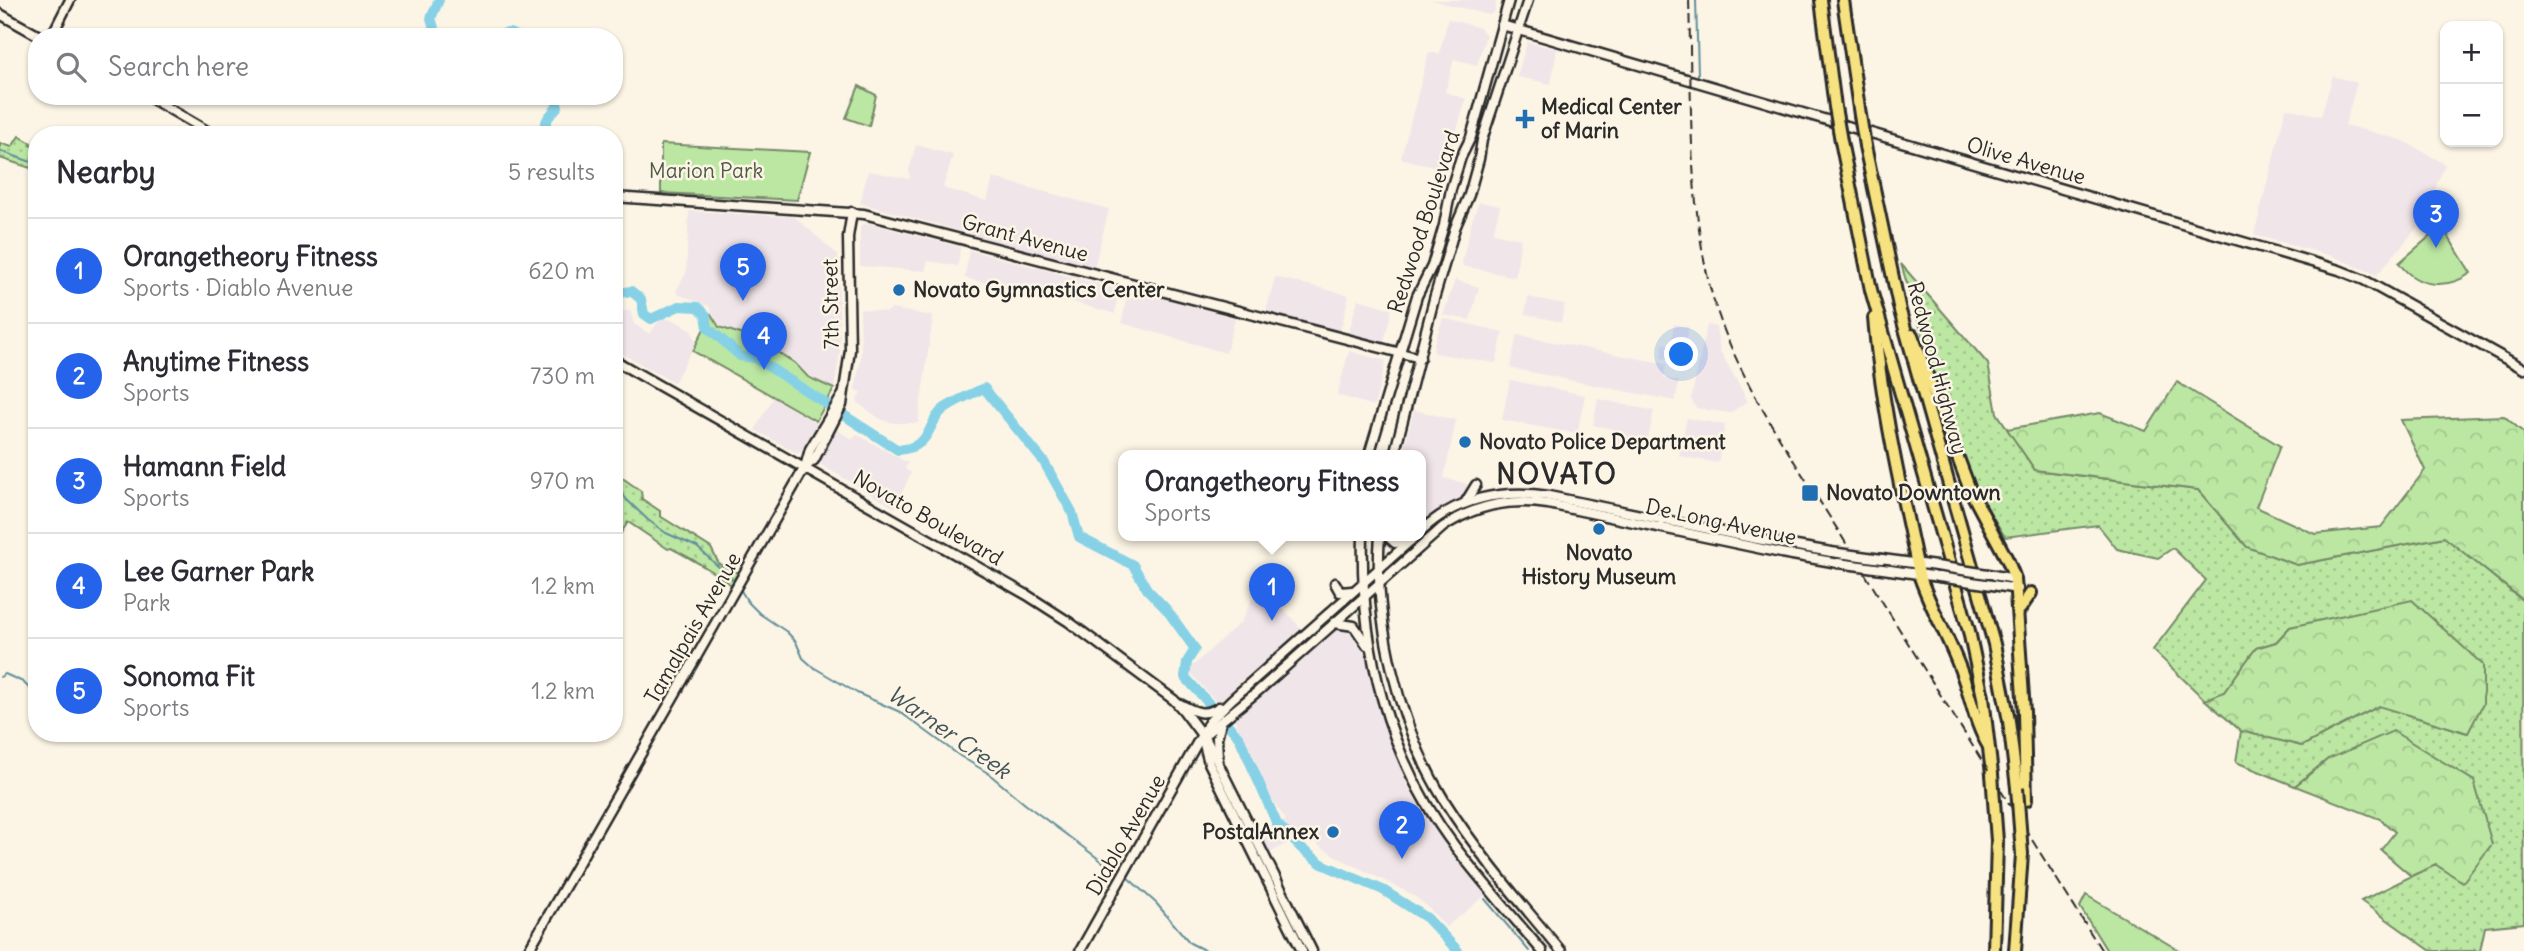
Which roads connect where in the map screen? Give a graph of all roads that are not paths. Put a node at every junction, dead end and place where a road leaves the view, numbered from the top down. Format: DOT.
graph roads {
  1 [pos="70,0"];
  2 [pos="1509,0"];
  3 [pos="1528,0"];
  4 [pos="1821,0"];
  5 [pos="1843,0"];
  6 [pos="0,14"];
  7 [pos="1502,24"];
  8 [pos="56,28"];
  9 [pos="28,30"];
  10 [pos="1519,30"];
  11 [pos="163,105"];
  12 [pos="199,126"];
  13 [pos="623,198"];
  14 [pos="852,212"];
  15 [pos="1871,290"];
  16 [pos="1900,311"];
  17 [pos="1401,354"];
  18 [pos="1420,358"];
  19 [pos="623,365"];
  20 [pos="2524,369"];
  21 [pos="1370,450"];
  22 [pos="1395,450"];
  23 [pos="806,467"];
  24 [pos="1476,485"];
  25 [pos="1483,502"];
  26 [pos="1465,504"];
  27 [pos="1426,527"];
  28 [pos="1363,541"];
  29 [pos="1380,541"];
  30 [pos="1411,541"];
  31 [pos="1783,544"];
  32 [pos="1753,548"];
  33 [pos="1918,569"];
  34 [pos="1379,570"];
  35 [pos="1379,582"];
  36 [pos="1335,583"];
  37 [pos="1363,583"];
  38 [pos="2016,584"];
  39 [pos="1355,590"];
  40 [pos="2031,593"];
  41 [pos="1364,595"];
  42 [pos="2019,612"];
  43 [pos="1334,623"];
  44 [pos="1308,631"];
  45 [pos="1316,639"];
  46 [pos="1370,654"];
  47 [pos="1262,673"];
  48 [pos="1398,688"];
  49 [pos="1379,690"];
  50 [pos="1258,691"];
  51 [pos="1174,700"];
  52 [pos="1227,706"];
  53 [pos="1217,720"];
  54 [pos="1202,737"];
  55 [pos="1990,748"];
  56 [pos="1188,761"];
  57 [pos="1209,763"];
  58 [pos="1222,771"];
  59 [pos="2022,854"];
  60 [pos="528,951"];
  61 [pos="1080,951"];
  62 [pos="1303,951"];
  63 [pos="1312,951"];
  64 [pos="1542,951"];
  65 [pos="1561,951"];
  66 [pos="1994,951"];
  67 [pos="2015,951"];
  1 -- 8 [label="main road"];
  2 -- 7 [label="main road, Redwood Boulevard"];
  3 -- 10 [label="main road, Redwood Boulevard"];
  4 -- 15 [label="highway, Redwood Highway, bridge"];
  5 -- 16 [label="highway, Redwood Highway, bridge"];
  6 -- 9 [label="main road"];
  7 -- 10 [label="main road, Olive Avenue"];
  7 -- 17 [label="main road, Redwood Boulevard"];
  10 -- 18 [label="main road, Redwood Boulevard"];
  10 -- 20 [label="main road, Olive Avenue"];
  11 -- 12 [label="main road"];
  13 -- 14 [label="main road, Grant Avenue"];
  14 -- 17 [label="main road, Grant Avenue"];
  14 -- 23 [label="main road, 7th Street"];
  15 -- 33 [label="highway"];
  15 -- 55 [label="highway, Redwood Highway"];
  16 -- 38 [label="highway"];
  16 -- 59 [label="highway, Redwood Highway, bridge"];
  17 -- 18 [label="main road, Grant Avenue"];
  17 -- 21 [label="main road, Redwood Boulevard"];
  18 -- 22 [label="main road, Redwood Boulevard"];
  19 -- 23 [label="main road, Novato Boulevard"];
  23 -- 51 [label="main road, Novato Boulevard"];
  23 -- 60 [label="main road, Tamalpais Avenue"];
  24 -- 26 [label="main road"];
  25 -- 26 [label="main road, De Long Avenue"];
  25 -- 31 [label="main road, De Long Avenue"];
  25 -- 32 [label="main road, De Long Avenue"];
  25 -- 35 [label="main road, De Long Avenue"];
  26 -- 27 [label="main road, De Long Avenue"];
  28 -- 37 [label="main road"];
  29 -- 34 [label="main road"];
  30 -- 34 [label="main road"];
  31 -- 32 [label="main road"];
  31 -- 33 [label="main road, De Long Avenue, bridge"];
  32 -- 33 [label="main road, De Long Avenue, bridge"];
  33 -- 38 [label="main road, De Long Avenue, bridge"];
  33 -- 38 [label="main road, De Long Avenue, bridge"];
  33 -- 55 [label="highway"];
  34 -- 35 [label="main road"];
  34 -- 37 [label="main road"];
  35 -- 41 [label="main road, De Long Avenue"];
  35 -- 48 [label="main road"];
  36 -- 39 [label="main road"];
  37 -- 39 [label="main road, Diablo Avenue"];
  37 -- 41 [label="main road"];
  38 -- 42 [label="highway"];
  39 -- 44 [label="main road, Diablo Avenue"];
  40 -- 42 [label="highway"];
  41 -- 43 [label="main road, Diablo Avenue"];
  41 -- 46 [label="main road"];
  42 -- 59 [label="highway, bridge"];
  43 -- 45 [label="main road, Diablo Avenue"];
  43 -- 46 [label="main road"];
  44 -- 45 [label="main road"];
  44 -- 47 [label="main road, Diablo Avenue"];
  45 -- 50 [label="main road, Diablo Avenue"];
  46 -- 49 [label="main road"];
  47 -- 50 [label="main road"];
  47 -- 52 [label="main road, Diablo Avenue"];
  48 -- 49 [label="main road"];
  48 -- 65 [label="main road"];
  49 -- 64 [label="main road"];
  50 -- 52 [label="main road, Diablo Avenue"];
  51 -- 53 [label="main road"];
  51 -- 54 [label="main road, Novato Boulevard"];
  52 -- 53 [label="main road, Diablo Avenue"];
  53 -- 54 [label="main road, Diablo Avenue"];
  53 -- 58 [label="main road"];
  54 -- 56 [label="main road, Diablo Avenue"];
  54 -- 57 [label="main road"];
  54 -- 58 [label="main road, Novato Boulevard"];
  55 -- 66 [label="highway, Redwood Highway, bridge"];
  56 -- 57 [label="main road"];
  56 -- 61 [label="main road, Diablo Avenue"];
  57 -- 62 [label="main road"];
  58 -- 63 [label="main road, Novato Boulevard"];
  59 -- 67 [label="highway, Redwood Highway"];
}
